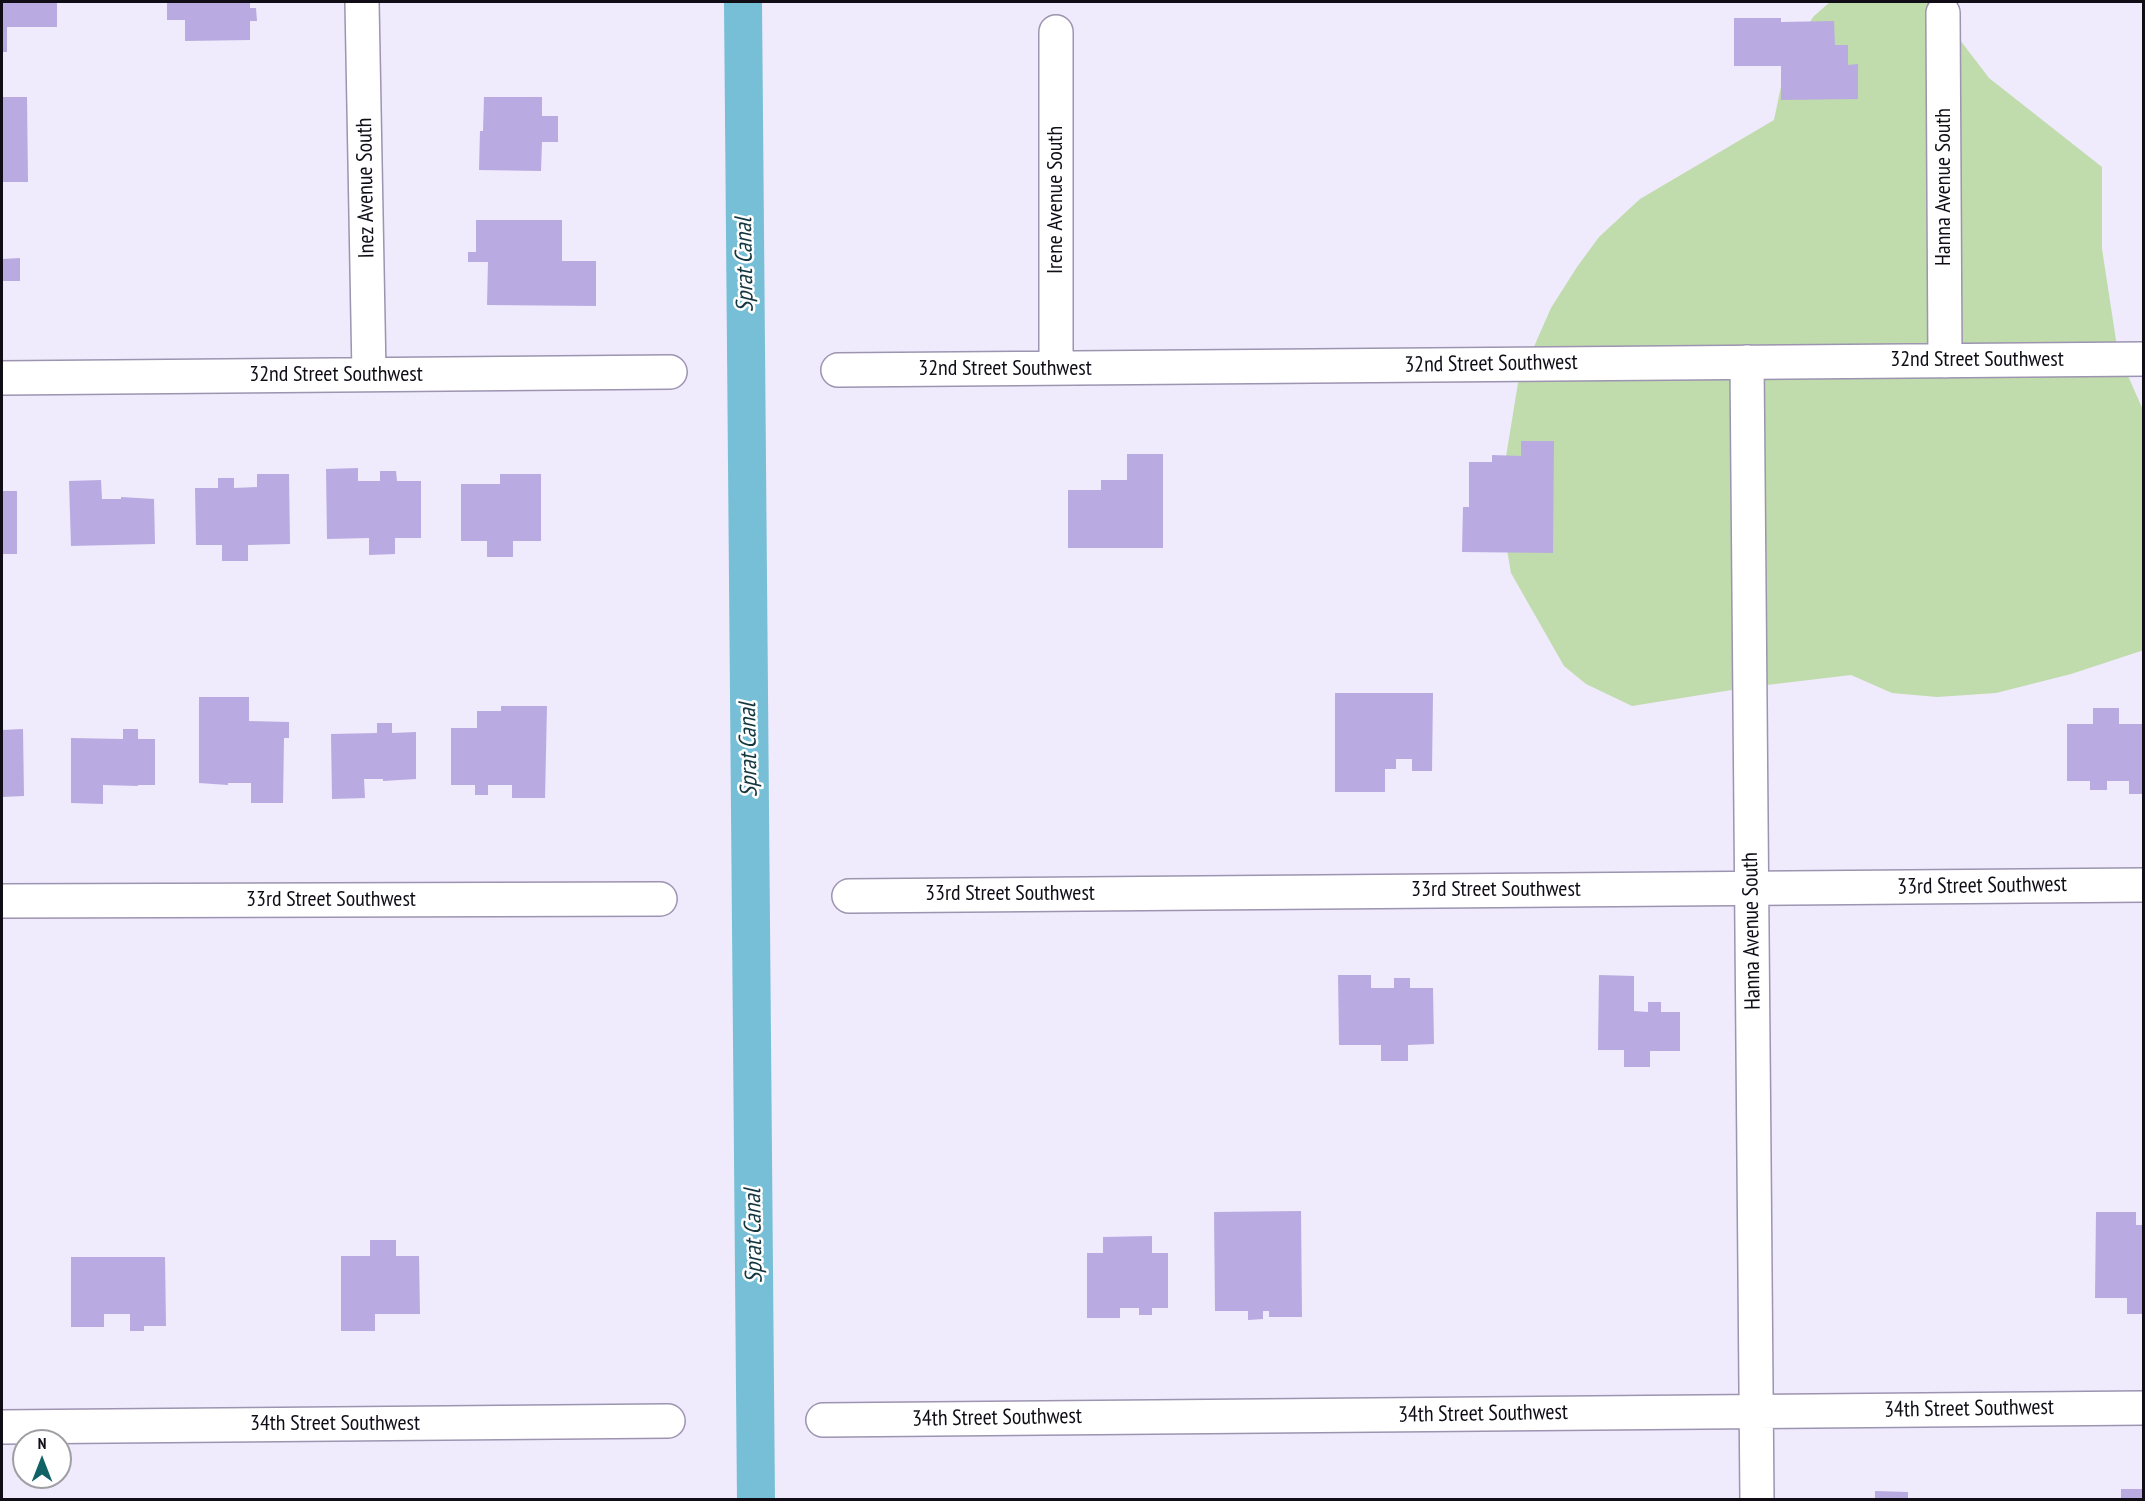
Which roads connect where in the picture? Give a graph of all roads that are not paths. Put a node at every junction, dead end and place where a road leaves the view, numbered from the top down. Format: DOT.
graph roads {
  1 [pos="362,2"];
  2 [pos="1943,13"];
  3 [pos="1056,32"];
  4 [pos="2144,359"];
  5 [pos="1945,361"];
  6 [pos="1747,362"];
  7 [pos="1056,368"];
  8 [pos="838,370"];
  9 [pos="670,372"];
  10 [pos="369,374"];
  11 [pos="2,378"];
  12 [pos="2144,885"];
  13 [pos="1751,888"];
  14 [pos="849,896"];
  15 [pos="660,899"];
  16 [pos="2,901"];
  17 [pos="2144,1408"];
  18 [pos="1756,1411"];
  19 [pos="823,1420"];
  20 [pos="668,1421"];
  21 [pos="2,1427"];
  22 [pos="1757,1500"];
  1 -- 10 [label="street, Inez Avenue South"];
  2 -- 5 [label="street, Hanna Avenue South"];
  3 -- 7 [label="street, Irene Avenue South"];
  4 -- 5 [label="street, 32nd Street Southwest"];
  5 -- 6 [label="street, 32nd Street Southwest"];
  6 -- 7 [label="street, 32nd Street Southwest"];
  6 -- 13 [label="street, Hanna Avenue South"];
  7 -- 8 [label="street, 32nd Street Southwest"];
  9 -- 10 [label="street, 32nd Street Southwest"];
  10 -- 11 [label="street, 32nd Street Southwest"];
  12 -- 13 [label="street, 33rd Street Southwest"];
  13 -- 14 [label="street, 33rd Street Southwest"];
  13 -- 18 [label="street, Hanna Avenue South"];
  15 -- 16 [label="street, 33rd Street Southwest"];
  17 -- 18 [label="street, 34th Street Southwest"];
  18 -- 19 [label="street, 34th Street Southwest"];
  18 -- 22 [label="street, Hanna Avenue South"];
  20 -- 21 [label="street, 34th Street Southwest"];
}
